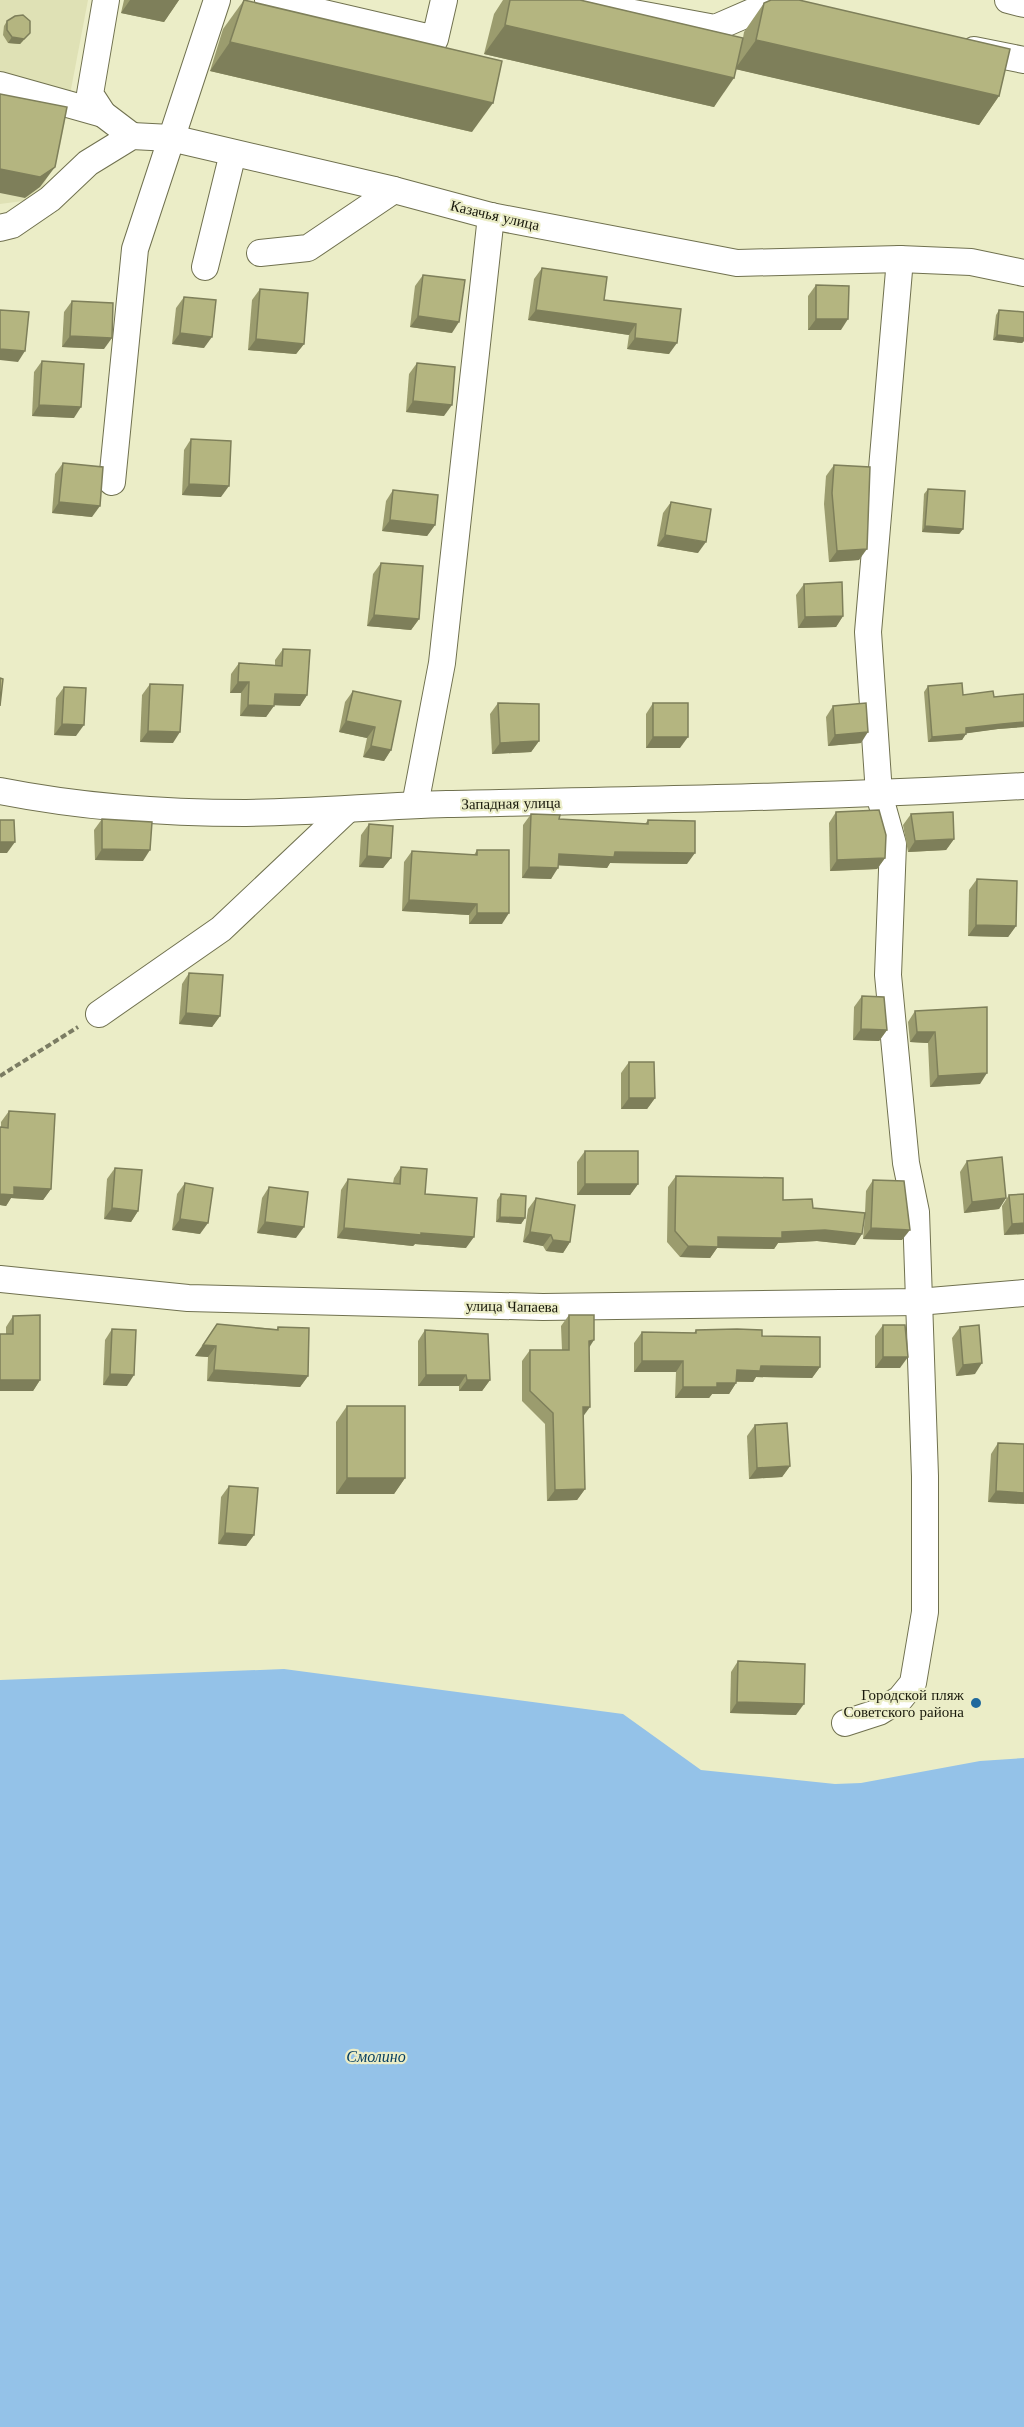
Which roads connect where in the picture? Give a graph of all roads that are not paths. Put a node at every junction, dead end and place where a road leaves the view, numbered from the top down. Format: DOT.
graph roads {
  1 [pos="106,0"];
  2 [pos="217,0"];
  3 [pos="268,0"];
  4 [pos="444,0"];
  5 [pos="563,0"];
  6 [pos="1008,0"];
  7 [pos="770,3"];
  8 [pos="1024,4"];
  9 [pos="814,15"];
  10 [pos="954,45"];
  11 [pos="1024,60"];
  12 [pos="0,85"];
  13 [pos="103,114"];
  14 [pos="132,136"];
  15 [pos="171,138"];
  16 [pos="233,153"];
  17 [pos="394,190"];
  18 [pos="491,216"];
  19 [pos="0,228"];
  20 [pos="260,253"];
  21 [pos="900,259"];
  22 [pos="205,267"];
  23 [pos="1024,273"];
  24 [pos="112,482"];
  25 [pos="1024,786"];
  26 [pos="0,791"];
  27 [pos="879,794"];
  28 [pos="415,805"];
  29 [pos="348,809"];
  30 [pos="99,1014"];
  31 [pos="0,1280"];
  32 [pos="1024,1293"];
  33 [pos="918,1302"];
  34 [pos="845,1723"];
  1 -- 13 [label="street"];
  2 -- 15 [label="street"];
  3 -- 4 [label="street"];
  5 -- 7 [label="street"];
  6 -- 8 [label="street"];
  7 -- 9 [label="street"];
  10 -- 11 [label="street"];
  12 -- 13 [label="street"];
  13 -- 14 [label="street"];
  14 -- 15 [label="street, Казачья улица"];
  14 -- 19 [label="street"];
  15 -- 16 [label="street, Казачья улица"];
  15 -- 24 [label="street"];
  16 -- 17 [label="street, Казачья улица"];
  16 -- 22 [label="street"];
  17 -- 18 [label="street, Казачья улица"];
  17 -- 20 [label="street"];
  18 -- 21 [label="street, Казачья улица"];
  18 -- 28 [label="street"];
  21 -- 23 [label="street, Казачья улица"];
  21 -- 27 [label="street"];
  25 -- 27 [label="street, Западная улица"];
  26 -- 29 [label="street, Западная улица"];
  27 -- 28 [label="street, Западная улица"];
  27 -- 33 [label="street"];
  28 -- 29 [label="street, Западная улица"];
  29 -- 30 [label="street"];
  31 -- 33 [label="street, улица Чапаева"];
  32 -- 33 [label="street, улица Чапаева"];
  33 -- 34 [label="street"];
}
